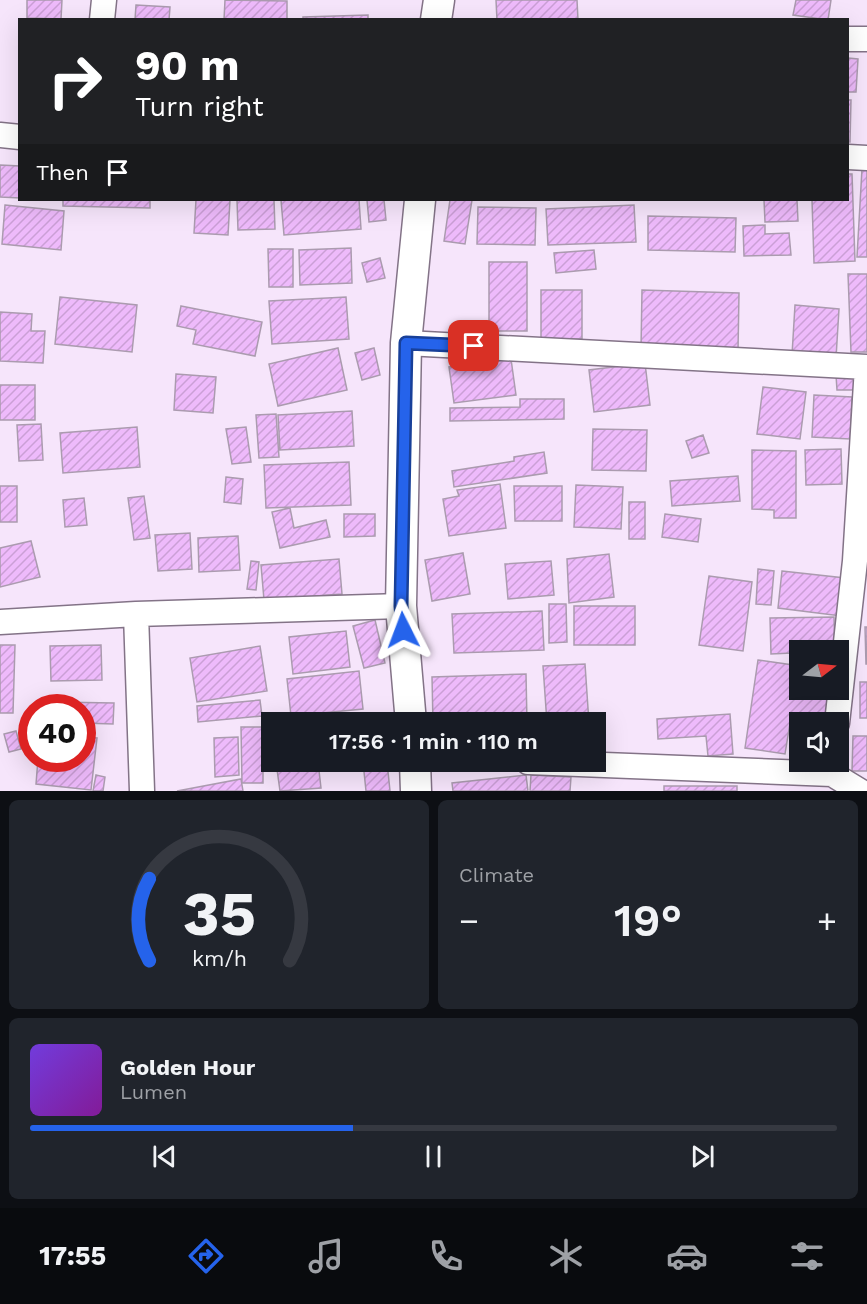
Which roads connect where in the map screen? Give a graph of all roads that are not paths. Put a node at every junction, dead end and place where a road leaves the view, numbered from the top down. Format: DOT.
graph roads {
  1 [pos="104,0"];
  2 [pos="439,0"];
  3 [pos="102,18"];
  4 [pos="436,18"];
  5 [pos="849,39"];
  6 [pos="867,39"];
  7 [pos="0,135"];
  8 [pos="18,137"];
  9 [pos="849,157"];
  10 [pos="867,158"];
  11 [pos="420,201"];
  12 [pos="406,343"];
  13 [pos="867,367"];
  14 [pos="401,606"];
  15 [pos="136,614"];
  16 [pos="0,622"];
  17 [pos="410,712"];
  18 [pos="838,712"];
  19 [pos="606,764"];
  20 [pos="789,767"];
  21 [pos="415,772"];
  22 [pos="837,772"];
  23 [pos="142,791"];
  24 [pos="416,791"];
  25 [pos="860,791"];
  1 -- 3 [label="street"];
  2 -- 4 [label="street"];
  5 -- 6 [label="street"];
  7 -- 8 [label="street"];
  9 -- 10 [label="street"];
  11 -- 12 [label="street"];
  12 -- 13 [label="street"];
  12 -- 14 [label="street"];
  13 -- 18 [label="street"];
  14 -- 15 [label="street"];
  14 -- 17 [label="street"];
  15 -- 16 [label="street"];
  15 -- 23 [label="street"];
  19 -- 20 [label="street"];
  21 -- 24 [label="street"];
  22 -- 25 [label="street"];
}
